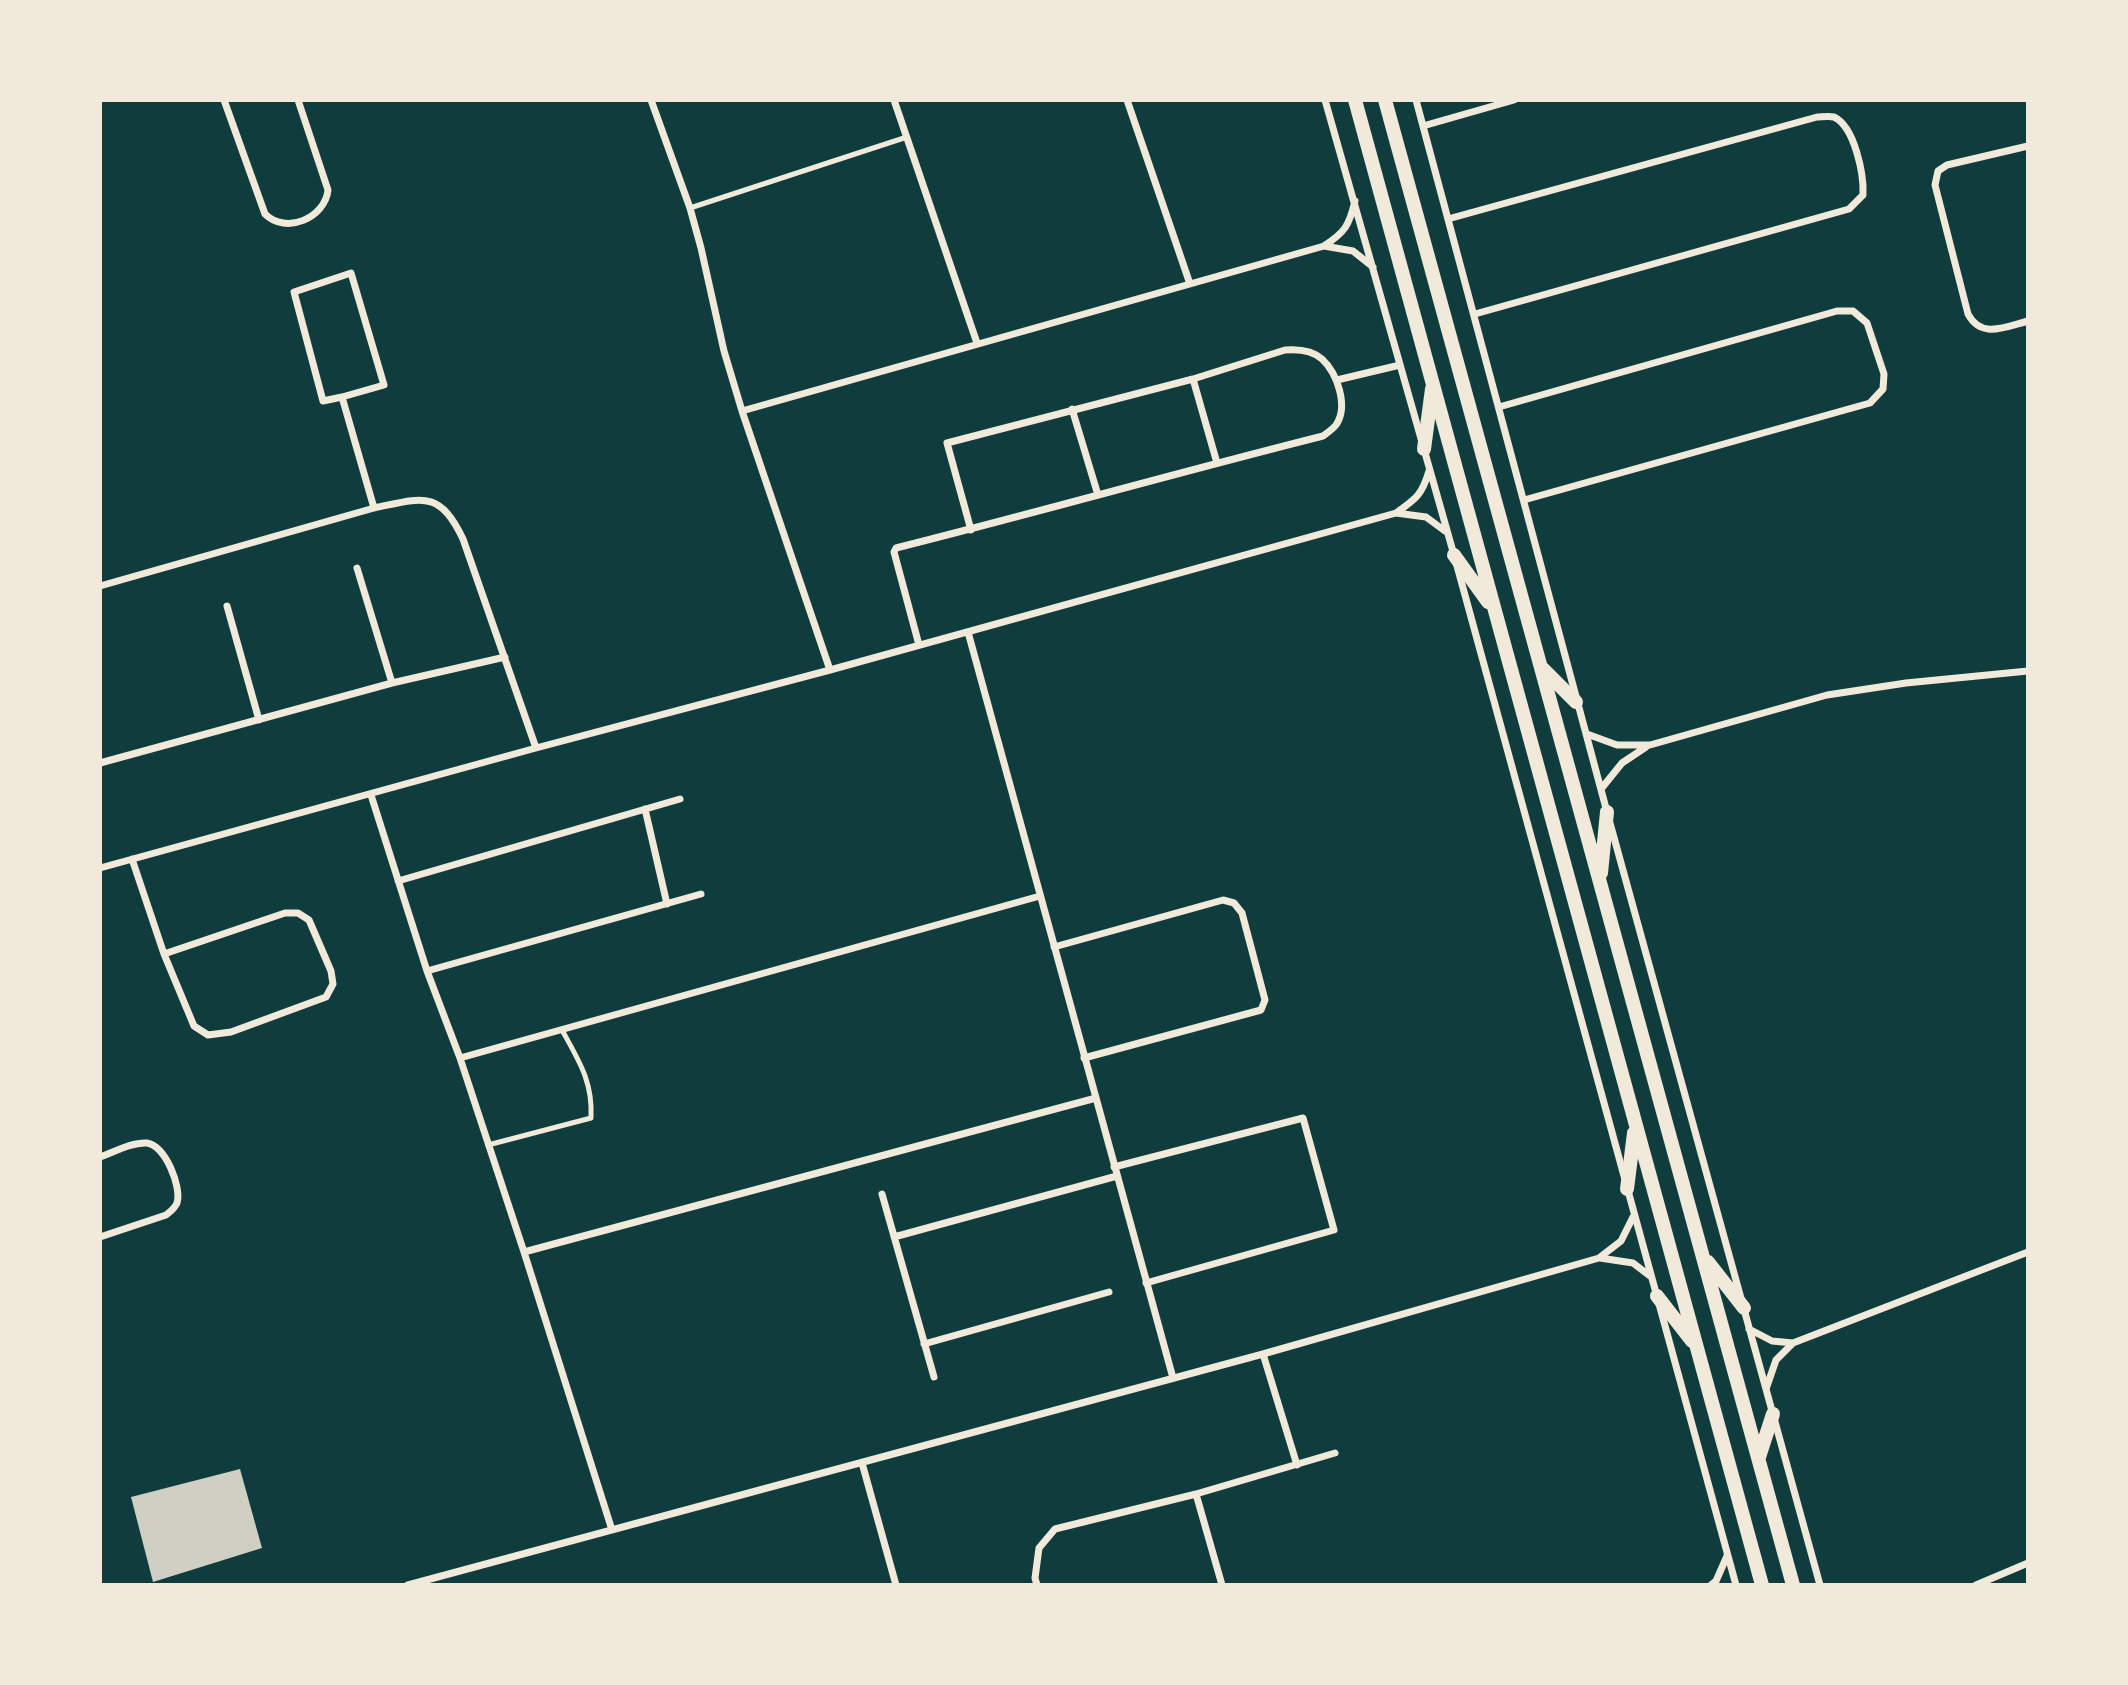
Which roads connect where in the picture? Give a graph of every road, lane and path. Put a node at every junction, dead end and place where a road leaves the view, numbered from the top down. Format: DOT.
graph roads {
  1 [pos="224,100"];
  2 [pos="298,100"];
  3 [pos="652,100"];
  4 [pos="894,100"];
  5 [pos="1127,100"];
  6 [pos="1325,100"];
  7 [pos="1355,100"];
  8 [pos="1385,100"];
  9 [pos="1416,100"];
  10 [pos="1514,100"];
  11 [pos="1423,126"];
  12 [pos="907,137"];
  13 [pos="2028,146"];
  14 [pos="1355,201"];
  15 [pos="690,208"];
  16 [pos="1448,219"];
  17 [pos="1324,246"];
  18 [pos="1374,268"];
  19 [pos="1191,284"];
  20 [pos="1475,314"];
  21 [pos="2028,321"];
  22 [pos="977,343"];
  23 [pos="1400,365"];
  24 [pos="1193,379"];
  25 [pos="1337,380"];
  26 [pos="1433,380"];
  27 [pos="342,397"];
  28 [pos="1499,407"];
  29 [pos="1072,410"];
  30 [pos="742,411"];
  31 [pos="1424,449"];
  32 [pos="1217,463"];
  33 [pos="1430,470"];
  34 [pos="1098,495"];
  35 [pos="1524,500"];
  36 [pos="374,508"];
  37 [pos="1396,513"];
  38 [pos="971,530"];
  39 [pos="1447,533"];
  40 [pos="1454,555"];
  41 [pos="357,568"];
  42 [pos="100,586"];
  43 [pos="227,606"];
  44 [pos="1494,610"];
  45 [pos="968,632"];
  46 [pos="919,645"];
  47 [pos="505,657"];
  48 [pos="1540,665"];
  49 [pos="830,670"];
  50 [pos="2028,671"];
  51 [pos="392,683"];
  52 [pos="1576,702"];
  53 [pos="260,720"];
  54 [pos="1587,734"];
  55 [pos="1650,745"];
  56 [pos="536,748"];
  57 [pos="100,763"];
  58 [pos="1601,789"];
  59 [pos="371,795"];
  60 [pos="680,799"];
  61 [pos="646,809"];
  62 [pos="1607,812"];
  63 [pos="132,859"];
  64 [pos="100,868"];
  65 [pos="398,881"];
  66 [pos="1600,882"];
  67 [pos="701,894"];
  68 [pos="1040,896"];
  69 [pos="667,904"];
  70 [pos="1054,947"];
  71 [pos="164,954"];
  72 [pos="427,971"];
  73 [pos="562,1030"];
  74 [pos="460,1058"];
  75 [pos="1084,1058"];
  76 [pos="1096,1098"];
  77 [pos="1636,1125"];
  78 [pos="488,1145"];
  79 [pos="100,1157"];
  80 [pos="1115,1167"];
  81 [pos="1117,1176"];
  82 [pos="1627,1189"];
  83 [pos="882,1194"];
  84 [pos="1634,1215"];
  85 [pos="100,1237"];
  86 [pos="894,1237"];
  87 [pos="524,1252"];
  88 [pos="2028,1252"];
  89 [pos="1703,1255"];
  90 [pos="1600,1258"];
  91 [pos="1652,1277"];
  92 [pos="1146,1283"];
  93 [pos="1109,1292"];
  94 [pos="1657,1296"];
  95 [pos="1744,1308"];
  96 [pos="1749,1329"];
  97 [pos="1793,1343"];
  98 [pos="925,1344"];
  99 [pos="1697,1347"];
  100 [pos="1263,1354"];
  101 [pos="934,1377"];
  102 [pos="1172,1378"];
  103 [pos="1766,1389"];
  104 [pos="1773,1414"];
  105 [pos="1335,1453"];
  106 [pos="1759,1459"];
  107 [pos="862,1464"];
  108 [pos="1297,1465"];
  109 [pos="1196,1494"];
  110 [pos="612,1530"];
  111 [pos="1727,1555"];
  112 [pos="2028,1563"];
  113 [pos="422,1583"];
  114 [pos="408,1585"];
  115 [pos="896,1585"];
  116 [pos="1037,1585"];
  117 [pos="1222,1585"];
  118 [pos="1710,1585"];
  119 [pos="1735,1585"];
  120 [pos="1762,1585"];
  121 [pos="1793,1585"];
  122 [pos="1820,1585"];
  123 [pos="1976,1585"];
  1 -- 2 [label="street"];
  3 -- 15 [label="street"];
  4 -- 12 [label="street"];
  5 -- 19 [label="street"];
  6 -- 14 [label="street"];
  7 -- 26 [label="main road"];
  8 -- 48 [label="main road"];
  9 -- 11 [label="street"];
  10 -- 11 [label="street"];
  11 -- 16 [label="street"];
  12 -- 15 [label="lane"];
  12 -- 22 [label="street"];
  13 -- 21 [label="street"];
  14 -- 17 [label="street"];
  14 -- 18 [label="street"];
  15 -- 30 [label="street"];
  16 -- 20 [label="street"];
  16 -- 20 [label="street"];
  17 -- 18 [label="street"];
  17 -- 19 [label="street"];
  18 -- 23 [label="street"];
  19 -- 22 [label="street"];
  20 -- 28 [label="street"];
  22 -- 30 [label="street"];
  23 -- 25 [label="street"];
  23 -- 31 [label="street"];
  24 -- 25 [label="street"];
  24 -- 29 [label="street"];
  24 -- 32 [label="street"];
  25 -- 32 [label="street"];
  26 -- 31 [label="main road"];
  26 -- 44 [label="main road"];
  27 -- 27 [label="street"];
  27 -- 36 [label="street"];
  28 -- 35 [label="street"];
  28 -- 35 [label="street"];
  29 -- 34 [label="street"];
  29 -- 38 [label="street"];
  30 -- 49 [label="street"];
  31 -- 33 [label="street"];
  32 -- 34 [label="street"];
  33 -- 37 [label="street"];
  33 -- 39 [label="street"];
  34 -- 38 [label="street"];
  35 -- 52 [label="street"];
  36 -- 42 [label="street"];
  36 -- 47 [label="street"];
  37 -- 39 [label="street"];
  37 -- 45 [label="street"];
  38 -- 46 [label="street"];
  39 -- 40 [label="street"];
  40 -- 44 [label="main road"];
  40 -- 82 [label="street"];
  41 -- 51 [label="street"];
  43 -- 53 [label="street"];
  44 -- 77 [label="main road"];
  45 -- 46 [label="street"];
  45 -- 68 [label="street"];
  46 -- 49 [label="street"];
  47 -- 51 [label="street"];
  47 -- 56 [label="street"];
  48 -- 52 [label="main road"];
  48 -- 66 [label="main road"];
  49 -- 56 [label="street"];
  50 -- 55 [label="street"];
  51 -- 53 [label="street"];
  52 -- 54 [label="street"];
  53 -- 57 [label="street"];
  54 -- 55 [label="street"];
  54 -- 58 [label="street"];
  55 -- 58 [label="street"];
  56 -- 59 [label="street"];
  58 -- 62 [label="street"];
  59 -- 63 [label="street"];
  59 -- 65 [label="street"];
  60 -- 61 [label="street"];
  61 -- 65 [label="street"];
  61 -- 69 [label="street"];
  62 -- 66 [label="main road"];
  62 -- 95 [label="street"];
  63 -- 64 [label="street"];
  63 -- 71 [label="street"];
  65 -- 72 [label="street"];
  66 -- 89 [label="main road"];
  67 -- 69 [label="street"];
  68 -- 70 [label="street"];
  68 -- 73 [label="street"];
  69 -- 72 [label="street"];
  70 -- 75 [label="street"];
  70 -- 75 [label="street"];
  71 -- 71 [label="street"];
  72 -- 74 [label="street"];
  73 -- 74 [label="street"];
  73 -- 78 [label="lane"];
  74 -- 78 [label="street"];
  75 -- 76 [label="street"];
  76 -- 80 [label="street"];
  76 -- 87 [label="street"];
  77 -- 82 [label="main road"];
  77 -- 99 [label="main road"];
  78 -- 87 [label="street"];
  79 -- 85 [label="street"];
  80 -- 81 [label="street"];
  80 -- 92 [label="street"];
  81 -- 86 [label="street"];
  81 -- 92 [label="street"];
  82 -- 84 [label="street"];
  83 -- 86 [label="street"];
  84 -- 90 [label="street"];
  84 -- 91 [label="street"];
  86 -- 98 [label="street"];
  87 -- 110 [label="street"];
  88 -- 97 [label="street"];
  89 -- 95 [label="main road"];
  89 -- 106 [label="main road"];
  90 -- 91 [label="street"];
  90 -- 100 [label="street"];
  91 -- 94 [label="street"];
  92 -- 102 [label="street"];
  93 -- 98 [label="street"];
  94 -- 99 [label="main road"];
  94 -- 111 [label="street"];
  95 -- 96 [label="street"];
  96 -- 97 [label="street"];
  96 -- 103 [label="street"];
  97 -- 103 [label="street"];
  98 -- 101 [label="street"];
  99 -- 120 [label="main road"];
  100 -- 102 [label="street"];
  100 -- 108 [label="street"];
  102 -- 107 [label="street"];
  103 -- 104 [label="street"];
  104 -- 106 [label="main road"];
  104 -- 122 [label="street"];
  105 -- 108 [label="street"];
  106 -- 121 [label="main road"];
  107 -- 110 [label="street"];
  107 -- 115 [label="street"];
  108 -- 109 [label="street"];
  109 -- 116 [label="street"];
  109 -- 117 [label="street"];
  110 -- 113 [label="street"];
  111 -- 118 [label="street"];
  111 -- 119 [label="street"];
  112 -- 123 [label="street"];
  113 -- 114 [label="street"];
}
